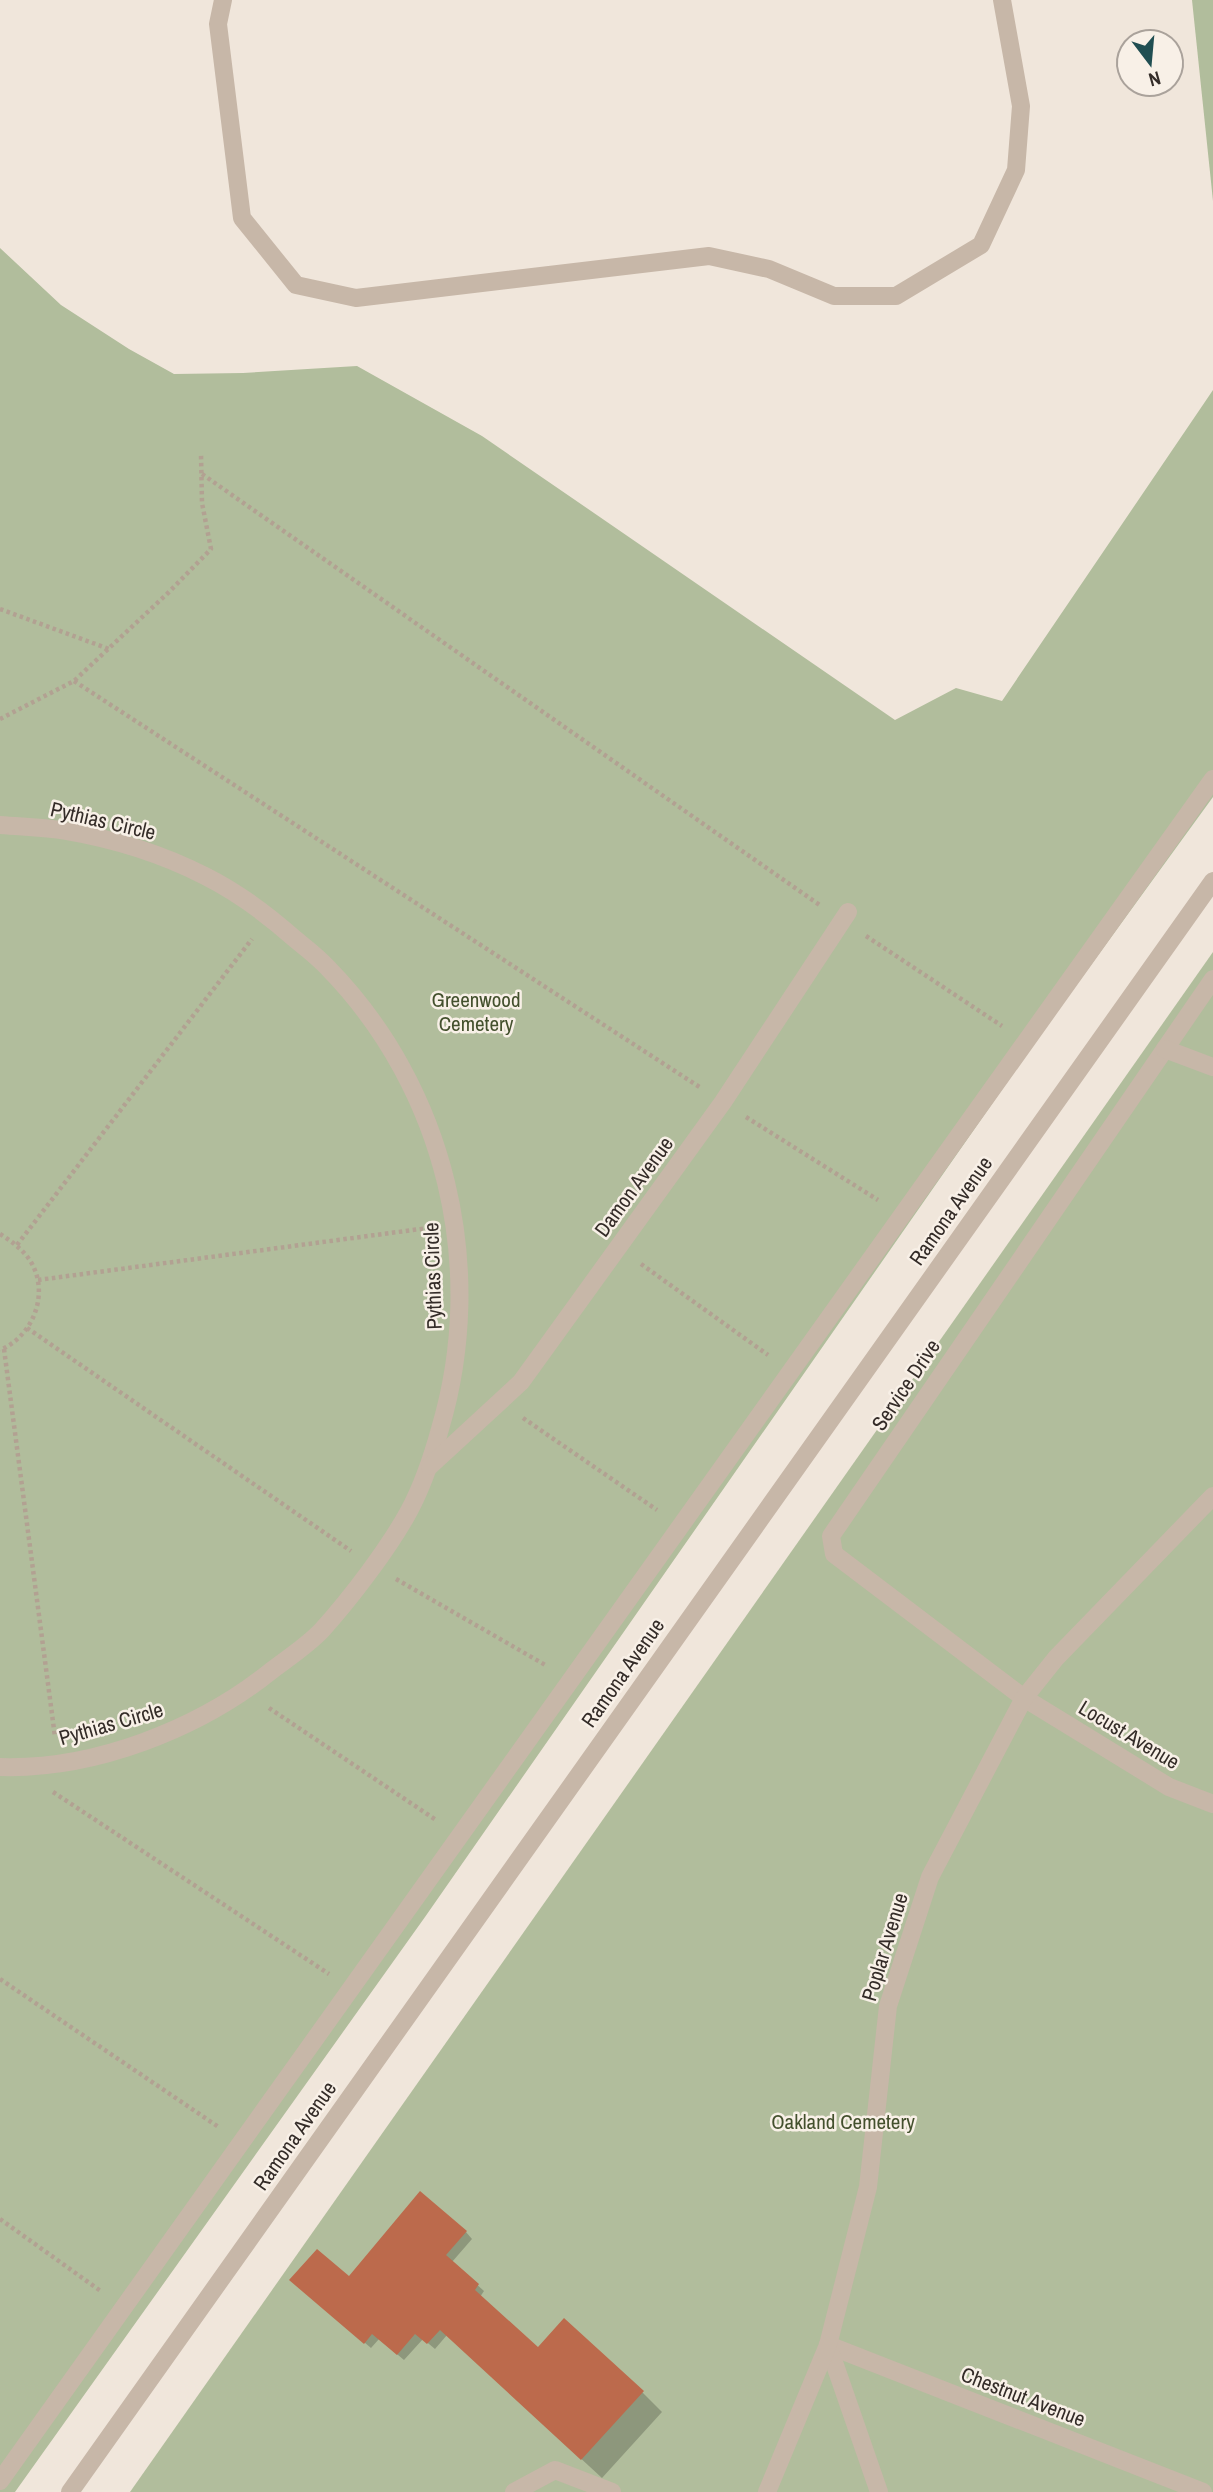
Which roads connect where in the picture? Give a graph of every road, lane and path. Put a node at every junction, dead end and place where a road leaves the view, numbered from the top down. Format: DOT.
graph roads {
  1 [pos="223,0"];
  2 [pos="1002,0"];
  3 [pos="201,454"];
  4 [pos="202,474"];
  5 [pos="0,609"];
  6 [pos="109,649"];
  7 [pos="74,681"];
  8 [pos="0,719"];
  9 [pos="1213,779"];
  10 [pos="0,825"];
  11 [pos="1213,881"];
  12 [pos="269,916"];
  13 [pos="846,917"];
  14 [pos="1213,979"];
  15 [pos="1026,1042"];
  16 [pos="1165,1049"];
  17 [pos="1213,1068"];
  18 [pos="723,1102"];
  19 [pos="903,1215"];
  20 [pos="456,1224"];
  21 [pos="0,1234"];
  22 [pos="17,1245"];
  23 [pos="618,1248"];
  24 [pos="38,1280"];
  25 [pos="27,1328"];
  26 [pos="2,1350"];
  27 [pos="791,1372"];
  28 [pos="499,1402"];
  29 [pos="430,1465"];
  30 [pos="1213,1496"];
  31 [pos="681,1527"];
  32 [pos="372,1566"];
  33 [pos="572,1680"];
  34 [pos="245,1692"];
  35 [pos="1024,1698"];
  36 [pos="58,1763"];
  37 [pos="9,1768"];
  38 [pos="1213,1804"];
  39 [pos="460,1836"];
  40 [pos="0,1979"];
  41 [pos="352,1989"];
  42 [pos="242,2143"];
  43 [pos="0,2220"];
  44 [pos="125,2308"];
  45 [pos="828,2345"];
  46 [pos="0,2481"];
  47 [pos="70,2492"];
  48 [pos="513,2492"];
  49 [pos="612,2492"];
  50 [pos="767,2492"];
  51 [pos="879,2492"];
  52 [pos="1203,2492"];
  1 -- 2 [label="street"];
  3 -- 4 [label="path"];
  4 -- 6 [label="path"];
  4 -- 13 [label="path"];
  5 -- 6 [label="path"];
  6 -- 7 [label="path"];
  7 -- 8 [label="path"];
  7 -- 18 [label="path"];
  9 -- 15 [label="street"];
  10 -- 12 [label="street, Pythias Circle"];
  11 -- 47 [label="street, Ramona Avenue"];
  12 -- 20 [label="street, Pythias Circle"];
  12 -- 22 [label="path"];
  13 -- 15 [label="path"];
  13 -- 18 [label="street, Damon Avenue"];
  14 -- 16 [label="street, Service Drive"];
  15 -- 19 [label="street"];
  16 -- 17 [label="street"];
  16 -- 35 [label="street, Service Drive"];
  18 -- 19 [label="path"];
  18 -- 23 [label="street, Damon Avenue"];
  19 -- 27 [label="street"];
  20 -- 24 [label="path"];
  20 -- 29 [label="street, Pythias Circle"];
  21 -- 22 [label="path"];
  22 -- 24 [label="path"];
  23 -- 27 [label="path"];
  23 -- 28 [label="street, Damon Avenue"];
  24 -- 25 [label="path"];
  25 -- 26 [label="path"];
  25 -- 32 [label="path"];
  26 -- 36 [label="path"];
  27 -- 31 [label="street"];
  28 -- 29 [label="street, Damon Avenue"];
  28 -- 31 [label="path"];
  29 -- 32 [label="street, Pythias Circle"];
  30 -- 35 [label="street, Poplar Avenue"];
  31 -- 33 [label="street"];
  32 -- 33 [label="path"];
  32 -- 34 [label="street, Pythias Circle"];
  33 -- 39 [label="street"];
  34 -- 36 [label="street, Pythias Circle"];
  34 -- 39 [label="path"];
  35 -- 38 [label="street, Locust Avenue"];
  35 -- 45 [label="street, Poplar Avenue"];
  36 -- 37 [label="street, Pythias Circle"];
  37 -- 41 [label="path"];
  39 -- 41 [label="street"];
  40 -- 42 [label="path"];
  41 -- 42 [label="street"];
  42 -- 44 [label="street"];
  43 -- 44 [label="path"];
  44 -- 46 [label="street"];
  45 -- 50 [label="street, Poplar Avenue"];
  45 -- 51 [label="street"];
  45 -- 52 [label="street, Chestnut Avenue"];
  48 -- 49 [label="street"];
}
